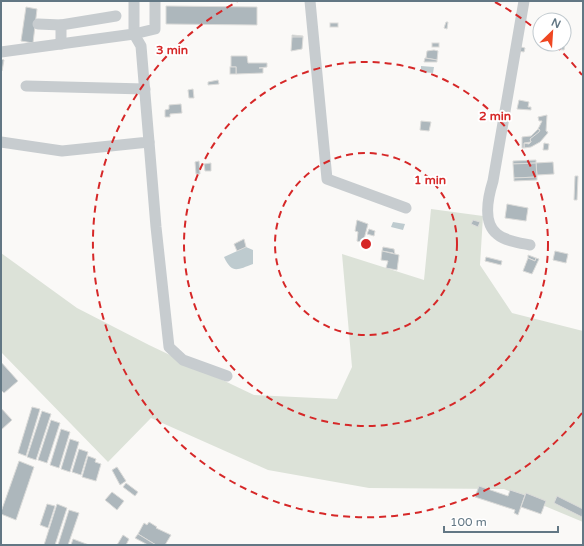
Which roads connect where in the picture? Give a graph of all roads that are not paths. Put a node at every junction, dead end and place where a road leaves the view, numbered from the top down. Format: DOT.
graph roads {
  1 [pos="134,1"];
  2 [pos="155,1"];
  3 [pos="310,1"];
  4 [pos="524,1"];
  5 [pos="116,16"];
  6 [pos="38,24"];
  7 [pos="61,25"];
  8 [pos="134,34"];
  9 [pos="61,44"];
  10 [pos="1,52"];
  11 [pos="26,86"];
  12 [pos="145,88"];
  13 [pos="1,142"];
  14 [pos="149,142"];
  15 [pos="406,208"];
  16 [pos="530,246"];
  17 [pos="227,376"];
  1 -- 8 [label="street"];
  2 -- 8 [label="street"];
  3 -- 15 [label="street"];
  4 -- 16 [label="street"];
  5 -- 7 [label="street"];
  6 -- 7 [label="street"];
  7 -- 9 [label="street"];
  8 -- 9 [label="street"];
  8 -- 12 [label="street"];
  9 -- 10 [label="street"];
  11 -- 12 [label="street"];
  12 -- 14 [label="street"];
  13 -- 14 [label="street"];
  14 -- 17 [label="street"];
}
